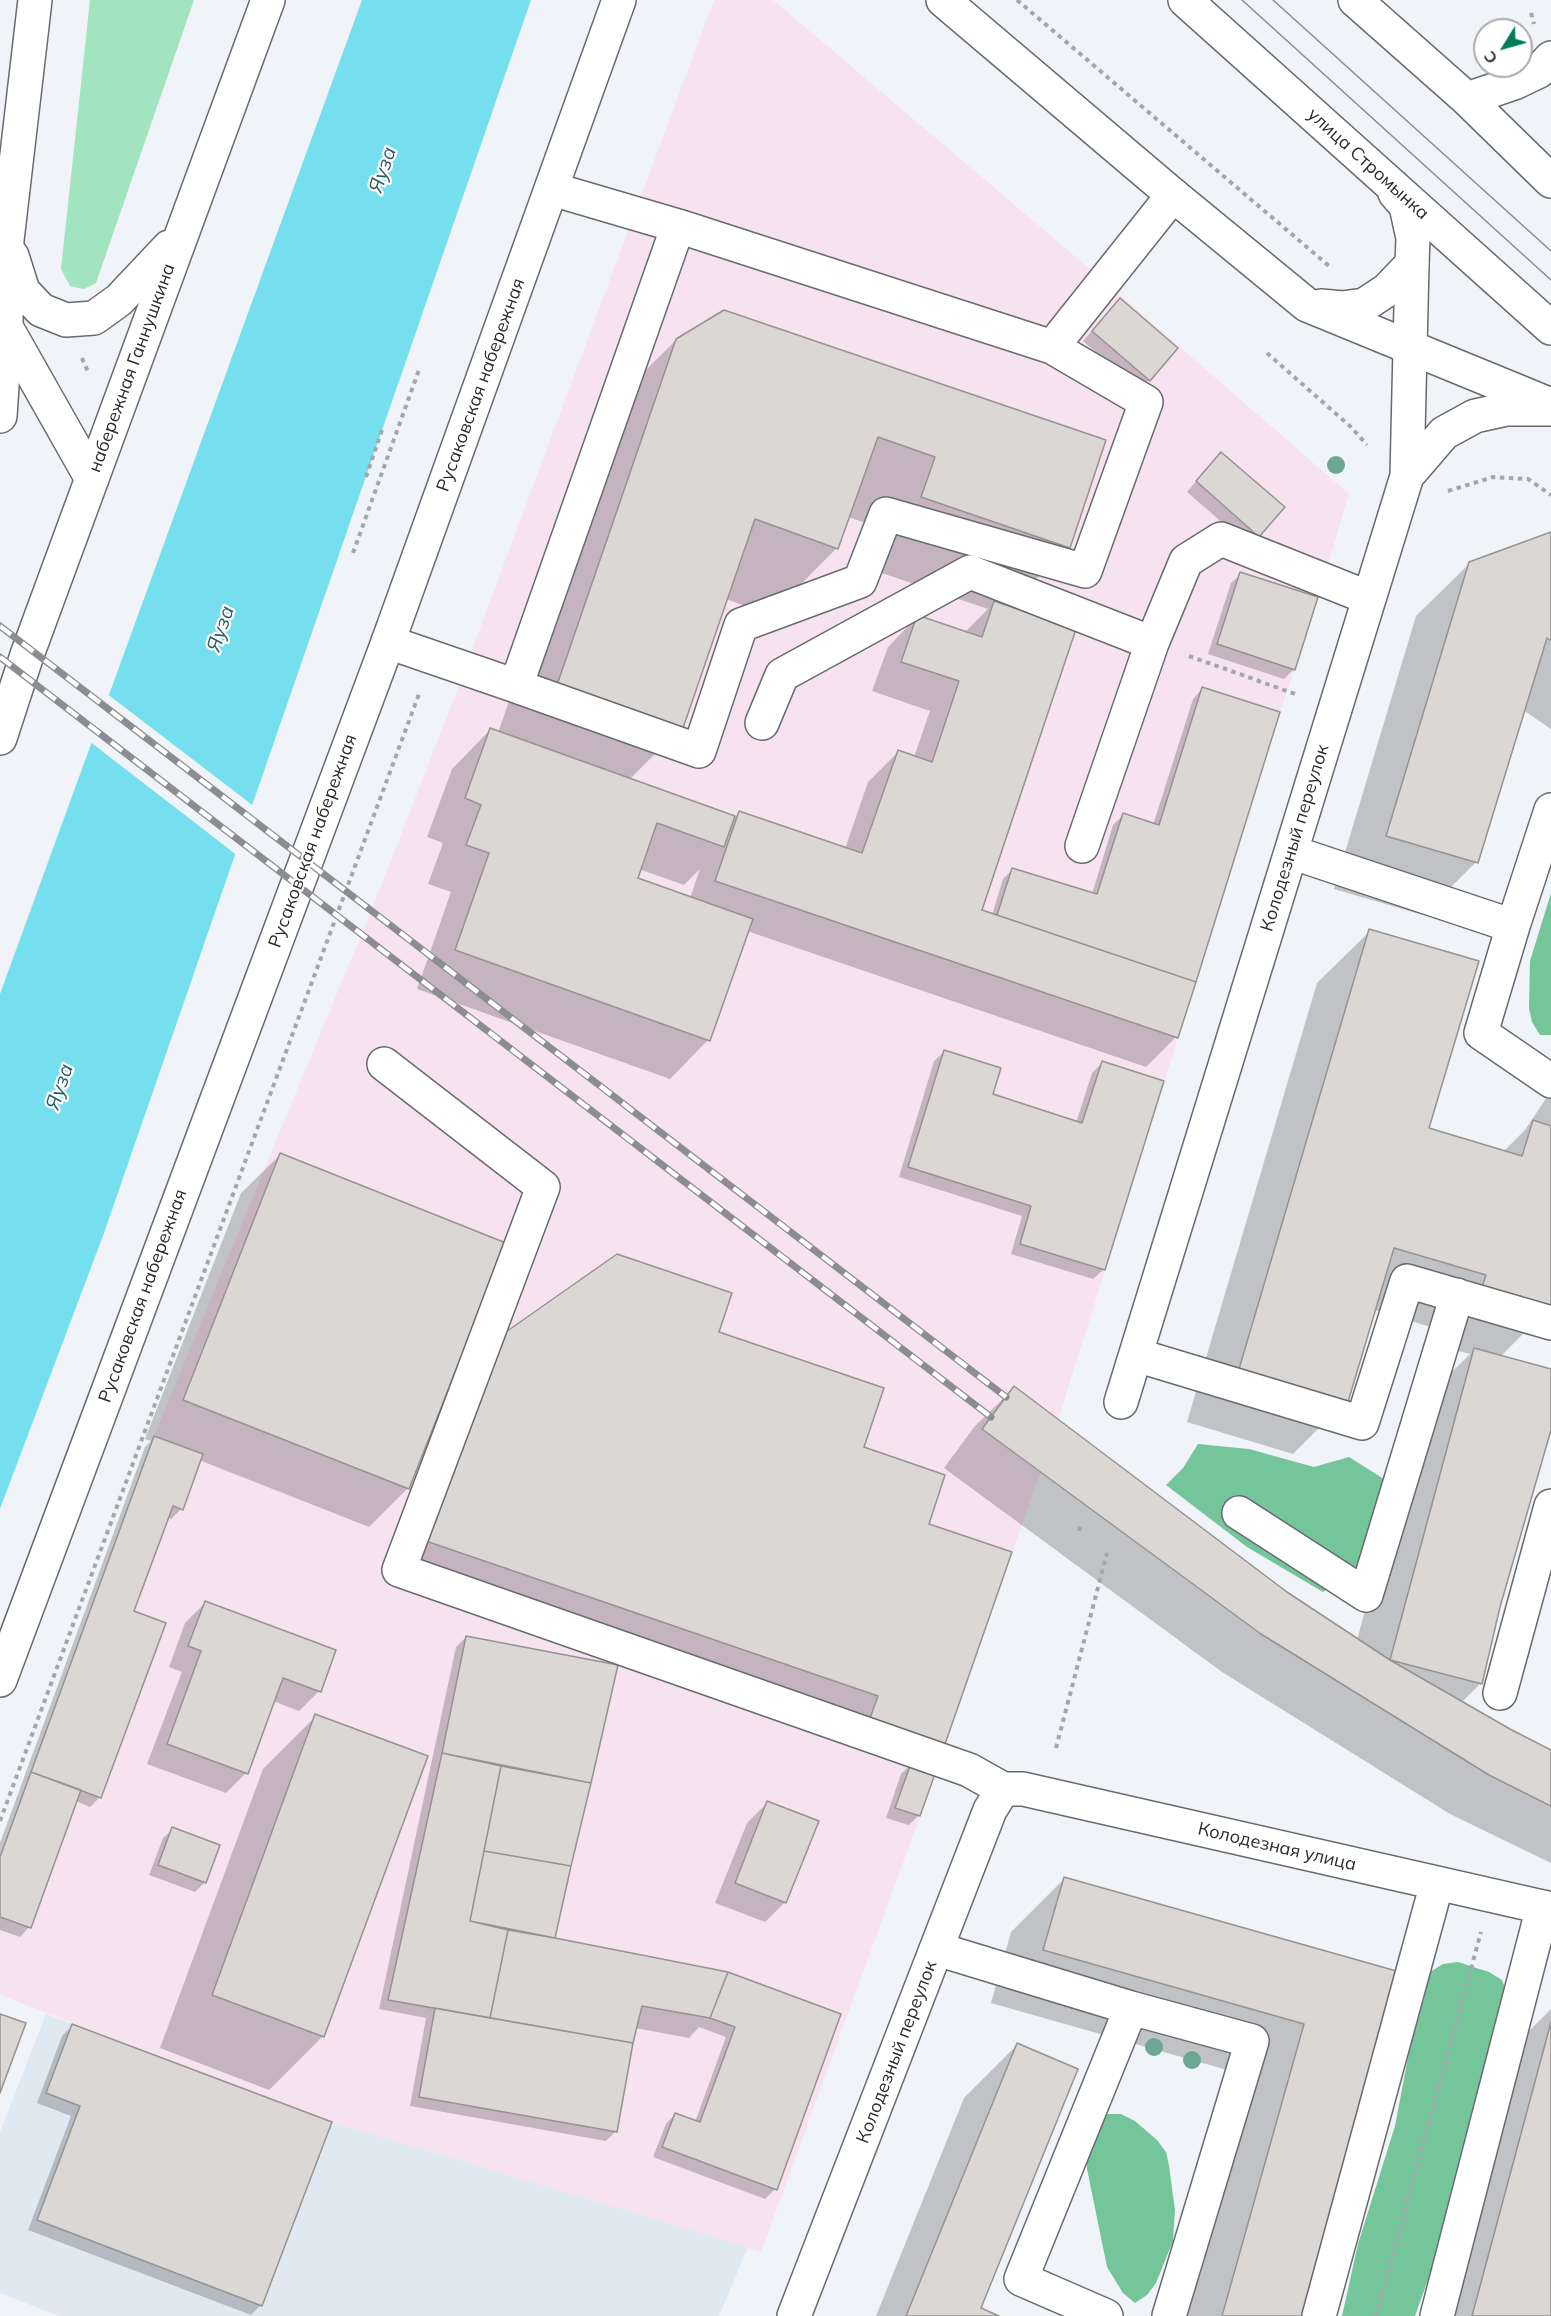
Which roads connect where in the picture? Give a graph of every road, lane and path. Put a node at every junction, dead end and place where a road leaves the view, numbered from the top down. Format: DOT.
graph roads {
  1 [pos="35,0"];
  2 [pos="268,0"];
  3 [pos="619,0"];
  4 [pos="943,0"];
  5 [pos="1017,0"];
  6 [pos="1185,0"];
  7 [pos="1355,0"];
  8 [pos="1551,58"];
  9 [pos="1467,99"];
  10 [pos="1379,173"];
  11 [pos="1551,181"];
  12 [pos="552,189"];
  13 [pos="1173,195"];
  14 [pos="678,226"];
  15 [pos="179,237"];
  16 [pos="7,240"];
  17 [pos="1412,264"];
  18 [pos="1335,272"];
  19 [pos="1307,305"];
  20 [pos="6,327"];
  21 [pos="1551,328"];
  22 [pos="1052,347"];
  23 [pos="1410,349"];
  24 [pos="1267,353"];
  25 [pos="420,367"];
  26 [pos="1551,407"];
  27 [pos="0,416"];
  28 [pos="382,430"];
  29 [pos="1368,451"];
  30 [pos="1407,476"];
  31 [pos="366,477"];
  32 [pos="92,479"];
  33 [pos="353,553"];
  34 [pos="1369,598"];
  35 [pos="388,642"];
  36 [pos="1152,643"];
  37 [pos="433,657"];
  38 [pos="516,687"];
  39 [pos="1335,709"];
  40 [pos="762,723"];
  41 [pos="2,728"];
  42 [pos="1551,810"];
  43 [pos="1082,846"];
  44 [pos="1291,852"];
  45 [pos="1513,926"];
  46 [pos="384,1064"];
  47 [pos="1551,1081"];
  48 [pos="1457,1296"];
  49 [pos="1551,1323"];
  50 [pos="1136,1355"];
  51 [pos="1121,1402"];
  52 [pos="1551,1506"];
  53 [pos="1239,1513"];
  54 [pos="1081,1523"];
  55 [pos="1079,1531"];
  56 [pos="1107,1553"];
  57 [pos="0,1680"];
  58 [pos="1500,1693"];
  59 [pos="1056,1748"];
  60 [pos="1003,1790"];
  61 [pos="0,1821"];
  62 [pos="1437,1883"];
  63 [pos="1491,1896"];
  64 [pos="1547,1908"];
  65 [pos="937,1949"];
  66 [pos="1131,2008"];
  67 [pos="795,2316"];
  68 [pos="1106,2316"];
  69 [pos="1169,2316"];
  70 [pos="1319,2316"];
  71 [pos="1376,2316"];
  72 [pos="1437,2316"];
  1 -- 16 [label="main road"];
  2 -- 15 [label="main road, набережная Ганнушкина"];
  3 -- 12 [label="main road, Русаковская набережная"];
  4 -- 13 [label="main road"];
  5 -- 18 [label="path"];
  6 -- 10 [label="main road, улица Стромынка"];
  7 -- 9 [label="main road"];
  8 -- 9 [label="main road"];
  9 -- 11 [label="main road"];
  10 -- 17 [label="main road, Колодезный переулок"];
  10 -- 21 [label="main road, улица Стромынка"];
  12 -- 14 [label="main road"];
  12 -- 35 [label="main road, Русаковская набережная"];
  13 -- 19 [label="main road"];
  13 -- 22 [label="main road"];
  14 -- 22 [label="main road"];
  14 -- 38 [label="main road"];
  15 -- 16 [label="main road"];
  15 -- 32 [label="main road, набережная Ганнушкина"];
  16 -- 20 [label="main road"];
  17 -- 19 [label="main road"];
  17 -- 23 [label="main road, Колодезный переулок"];
  19 -- 23 [label="main road"];
  20 -- 27 [label="main road"];
  20 -- 32 [label="main road"];
  22 -- 38 [label="main road"];
  23 -- 26 [label="main road"];
  23 -- 30 [label="main road, Колодезный переулок"];
  24 -- 29 [label="path"];
  25 -- 33 [label="path"];
  26 -- 30 [label="main road"];
  28 -- 31 [label="path"];
  30 -- 34 [label="main road, Колодезный переулок"];
  32 -- 41 [label="main road, набережная Ганнушкина"];
  34 -- 36 [label="main road"];
  34 -- 39 [label="main road, Колодезный переулок"];
  35 -- 37 [label="main road"];
  35 -- 57 [label="main road, Русаковская набережная"];
  36 -- 39 [label="path"];
  36 -- 40 [label="main road"];
  36 -- 43 [label="main road"];
  37 -- 38 [label="main road"];
  37 -- 61 [label="path"];
  39 -- 44 [label="main road, Колодезный переулок"];
  42 -- 45 [label="main road"];
  44 -- 45 [label="main road"];
  44 -- 50 [label="main road, Колодезный переулок"];
  45 -- 47 [label="main road"];
  46 -- 60 [label="main road"];
  48 -- 49 [label="main road"];
  48 -- 50 [label="main road"];
  48 -- 53 [label="main road"];
  50 -- 51 [label="main road, Колодезный переулок"];
  52 -- 58 [label="main road"];
  54 -- 55 [label="path"];
  56 -- 59 [label="path"];
  60 -- 62 [label="main road, Колодезная улица"];
  60 -- 65 [label="main road, Колодезный переулок"];
  62 -- 63 [label="main road, Колодезная улица"];
  62 -- 70 [label="main road"];
  63 -- 64 [label="main road, Колодезная улица"];
  63 -- 71 [label="path"];
  64 -- 72 [label="main road"];
  65 -- 66 [label="main road"];
  65 -- 67 [label="main road, Колодезный переулок"];
  66 -- 68 [label="main road"];
  66 -- 69 [label="main road"];
}
